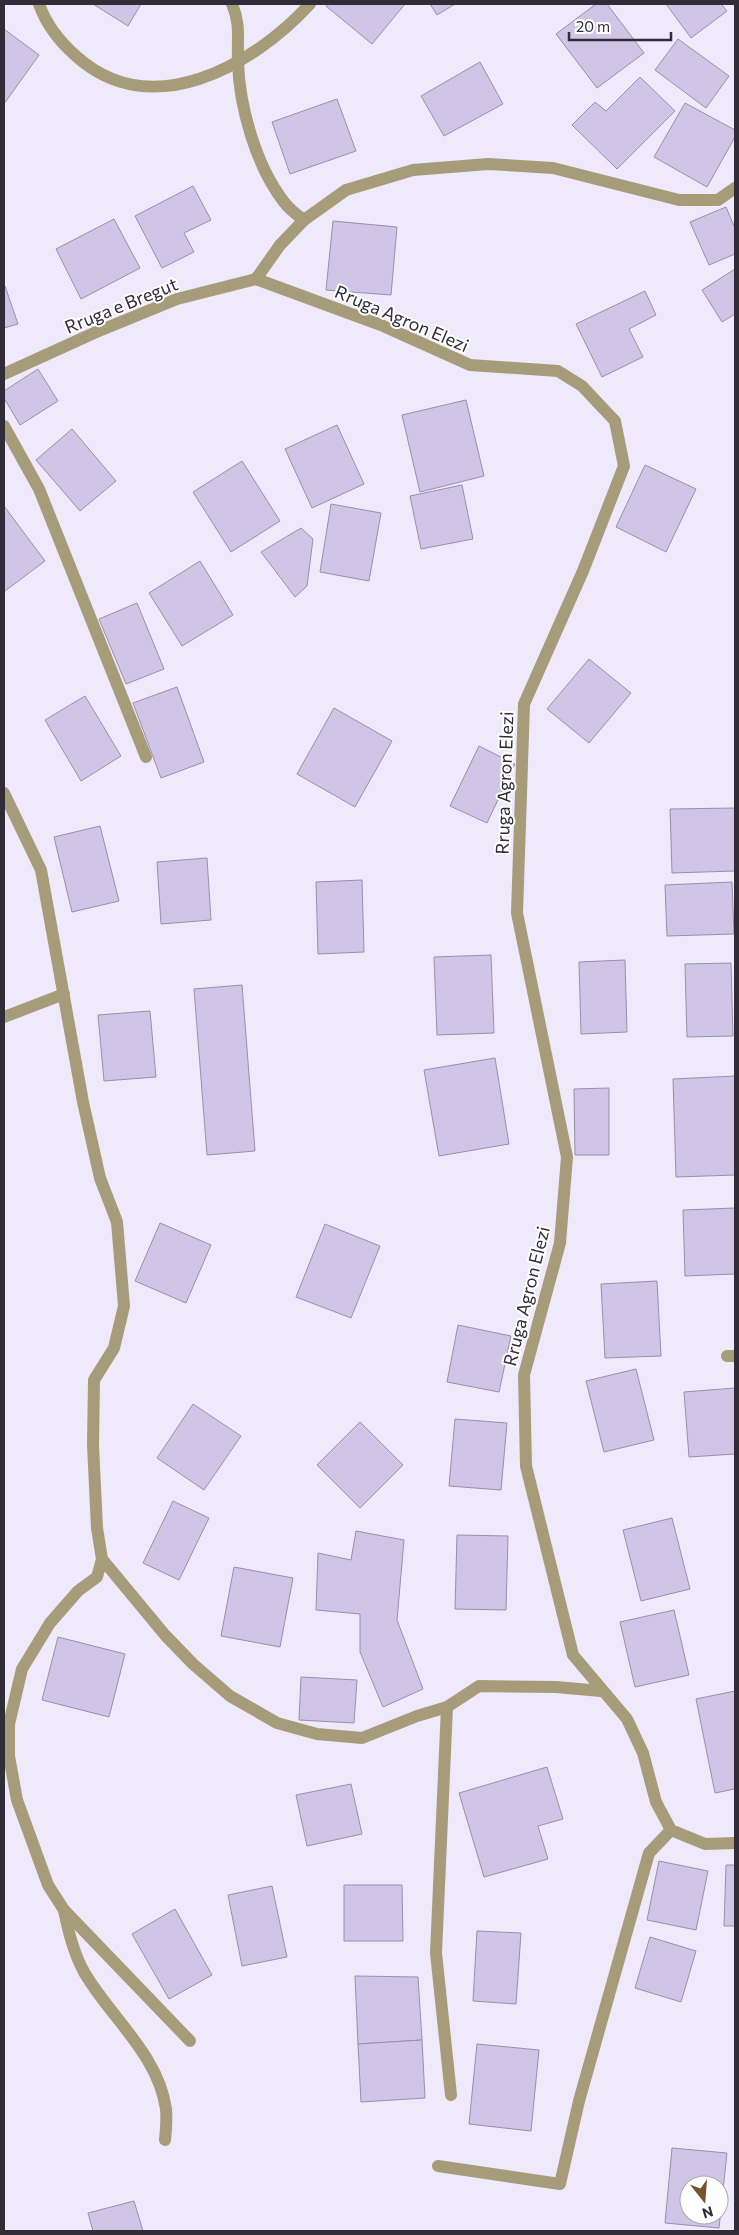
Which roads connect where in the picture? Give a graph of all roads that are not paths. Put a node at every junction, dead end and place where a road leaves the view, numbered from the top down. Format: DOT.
graph roads {
  1 [pos="39,4"];
  2 [pos="232,4"];
  3 [pos="310,4"];
  4 [pos="238,62"];
  5 [pos="735,188"];
  6 [pos="304,220"];
  7 [pos="256,279"];
  8 [pos="4,374"];
  9 [pos="4,426"];
  10 [pos="146,757"];
  11 [pos="4,793"];
  12 [pos="64,994"];
  13 [pos="4,1017"];
  14 [pos="102,1558"];
  15 [pos="602,1691"];
  16 [pos="447,1706"];
  17 [pos="671,1830"];
  18 [pos="735,1843"];
  19 [pos="64,1910"];
  20 [pos="190,2041"];
  21 [pos="451,2095"];
  22 [pos="165,2140"];
  23 [pos="438,2166"];
  1 -- 4 [label="lane"];
  2 -- 4 [label="lane"];
  3 -- 4 [label="lane"];
  4 -- 6 [label="lane"];
  5 -- 6 [label="lane"];
  6 -- 7 [label="lane"];
  7 -- 8 [label="lane, Rruga e Bregut"];
  7 -- 15 [label="lane, Rruga Agron Elezi"];
  9 -- 10 [label="lane"];
  11 -- 12 [label="lane"];
  12 -- 13 [label="lane"];
  12 -- 14 [label="lane"];
  14 -- 16 [label="lane"];
  14 -- 19 [label="lane"];
  15 -- 16 [label="lane"];
  15 -- 17 [label="lane, Rruga Agron Elezi"];
  16 -- 21 [label="lane"];
  17 -- 18 [label="lane"];
  17 -- 23 [label="lane"];
  19 -- 20 [label="lane"];
  19 -- 22 [label="lane"];
}
